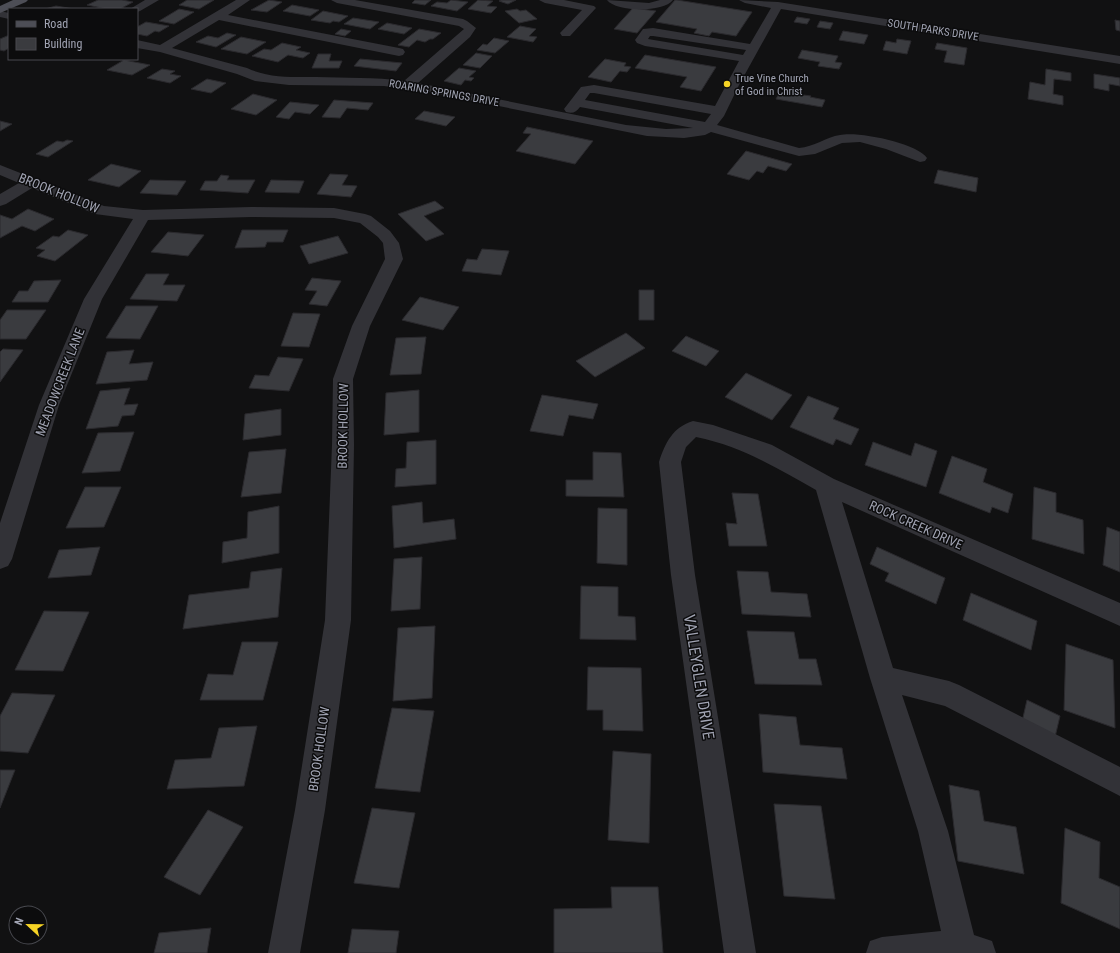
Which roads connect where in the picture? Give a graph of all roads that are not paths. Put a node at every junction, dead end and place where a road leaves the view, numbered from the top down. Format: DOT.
graph roads {
  1 [pos="22,0"];
  2 [pos="153,0"];
  3 [pos="244,0"];
  4 [pos="337,0"];
  5 [pos="545,0"];
  6 [pos="614,0"];
  7 [pos="668,0"];
  8 [pos="745,0"];
  9 [pos="778,5"];
  10 [pos="138,8"];
  11 [pos="0,10"];
  12 [pos="217,16"];
  13 [pos="566,33"];
  14 [pos="138,44"];
  15 [pos="162,49"];
  16 [pos="399,52"];
  17 [pos="750,54"];
  18 [pos="1120,60"];
  19 [pos="407,85"];
  20 [pos="577,102"];
  21 [pos="719,111"];
  22 [pos="566,117"];
  23 [pos="708,127"];
  24 [pos="920,158"];
  25 [pos="0,170"];
  26 [pos="31,182"];
  27 [pos="0,201"];
  28 [pos="143,215"];
  29 [pos="713,433"];
  30 [pos="826,485"];
  31 [pos="0,559"];
  32 [pos="1120,615"];
  33 [pos="883,678"];
  34 [pos="1120,782"];
  35 [pos="968,951"];
  36 [pos="284,953"];
  37 [pos="740,953"];
  38 [pos="882,953"];
  1 -- 11 [label="main road"];
  2 -- 10 [label="street"];
  3 -- 12 [label="street"];
  4 -- 19 [label="street"];
  5 -- 13 [label="street"];
  6 -- 7 [label="street"];
  8 -- 9 [label="street, SOUTH PARKS DRIVE"];
  9 -- 17 [label="street"];
  9 -- 18 [label="street, SOUTH PARKS DRIVE"];
  12 -- 15 [label="street"];
  12 -- 16 [label="street"];
  14 -- 15 [label="street, ROARING SPRINGS DRIVE"];
  15 -- 19 [label="street, ROARING SPRINGS DRIVE"];
  17 -- 17 [label="street"];
  17 -- 21 [label="street"];
  19 -- 22 [label="street, ROARING SPRINGS DRIVE"];
  20 -- 21 [label="street"];
  20 -- 22 [label="street"];
  20 -- 23 [label="street"];
  21 -- 23 [label="street"];
  22 -- 23 [label="street, ROARING SPRINGS DRIVE"];
  23 -- 24 [label="street"];
  25 -- 26 [label="street, BROOK HOLLOW"];
  26 -- 27 [label="street"];
  26 -- 28 [label="street, BROOK HOLLOW"];
  28 -- 31 [label="street, MEADOWCREEK LANE"];
  28 -- 36 [label="street, BROOK HOLLOW"];
  29 -- 30 [label="street, ROCK CREEK DRIVE"];
  29 -- 37 [label="street, VALLEYGLEN DRIVE"];
  30 -- 32 [label="street, ROCK CREEK DRIVE"];
  30 -- 33 [label="street"];
  33 -- 34 [label="street"];
  33 -- 35 [label="street"];
  35 -- 38 [label="street"];
}
